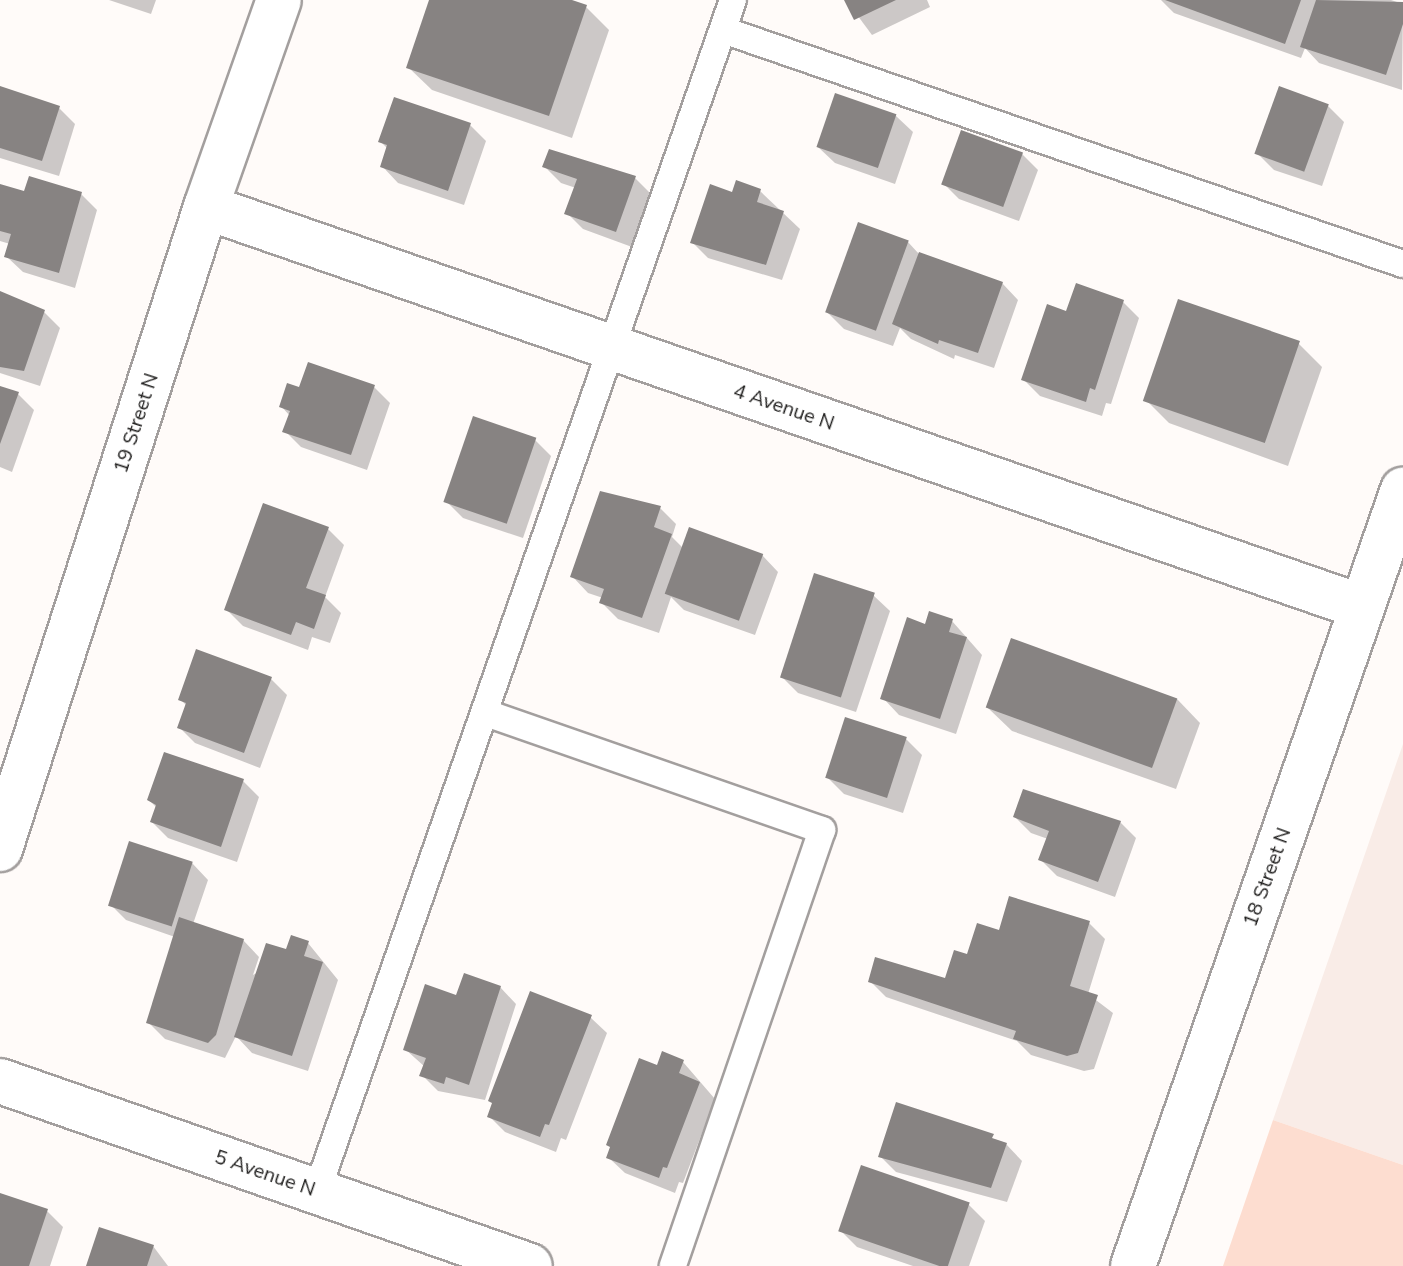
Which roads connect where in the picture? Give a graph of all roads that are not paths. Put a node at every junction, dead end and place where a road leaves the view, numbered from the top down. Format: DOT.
graph roads {
  1 [pos="279,0"];
  2 [pos="733,0"];
  3 [pos="723,30"];
  4 [pos="206,207"];
  5 [pos="1403,264"];
  6 [pos="615,349"];
  7 [pos="1403,490"];
  8 [pos="1362,607"];
  9 [pos="486,713"];
  10 [pos="0,849"];
  11 [pos="0,1081"];
  12 [pos="317,1191"];
  13 [pos="530,1266"];
  14 [pos="673,1266"];
  15 [pos="1133,1266"];
  1 -- 4 [label="street, 19 Street N"];
  2 -- 3 [label="lane"];
  3 -- 5 [label="lane"];
  3 -- 6 [label="lane"];
  4 -- 6 [label="street, 4 Avenue N"];
  4 -- 10 [label="street, 19 Street N"];
  6 -- 8 [label="street, 4 Avenue N"];
  6 -- 9 [label="lane"];
  7 -- 8 [label="street, 18 Street N"];
  8 -- 15 [label="street, 18 Street N"];
  9 -- 12 [label="lane"];
  9 -- 14 [label="lane"];
  11 -- 12 [label="street, 5 Avenue N"];
  12 -- 13 [label="street, 5 Avenue N"];
}
